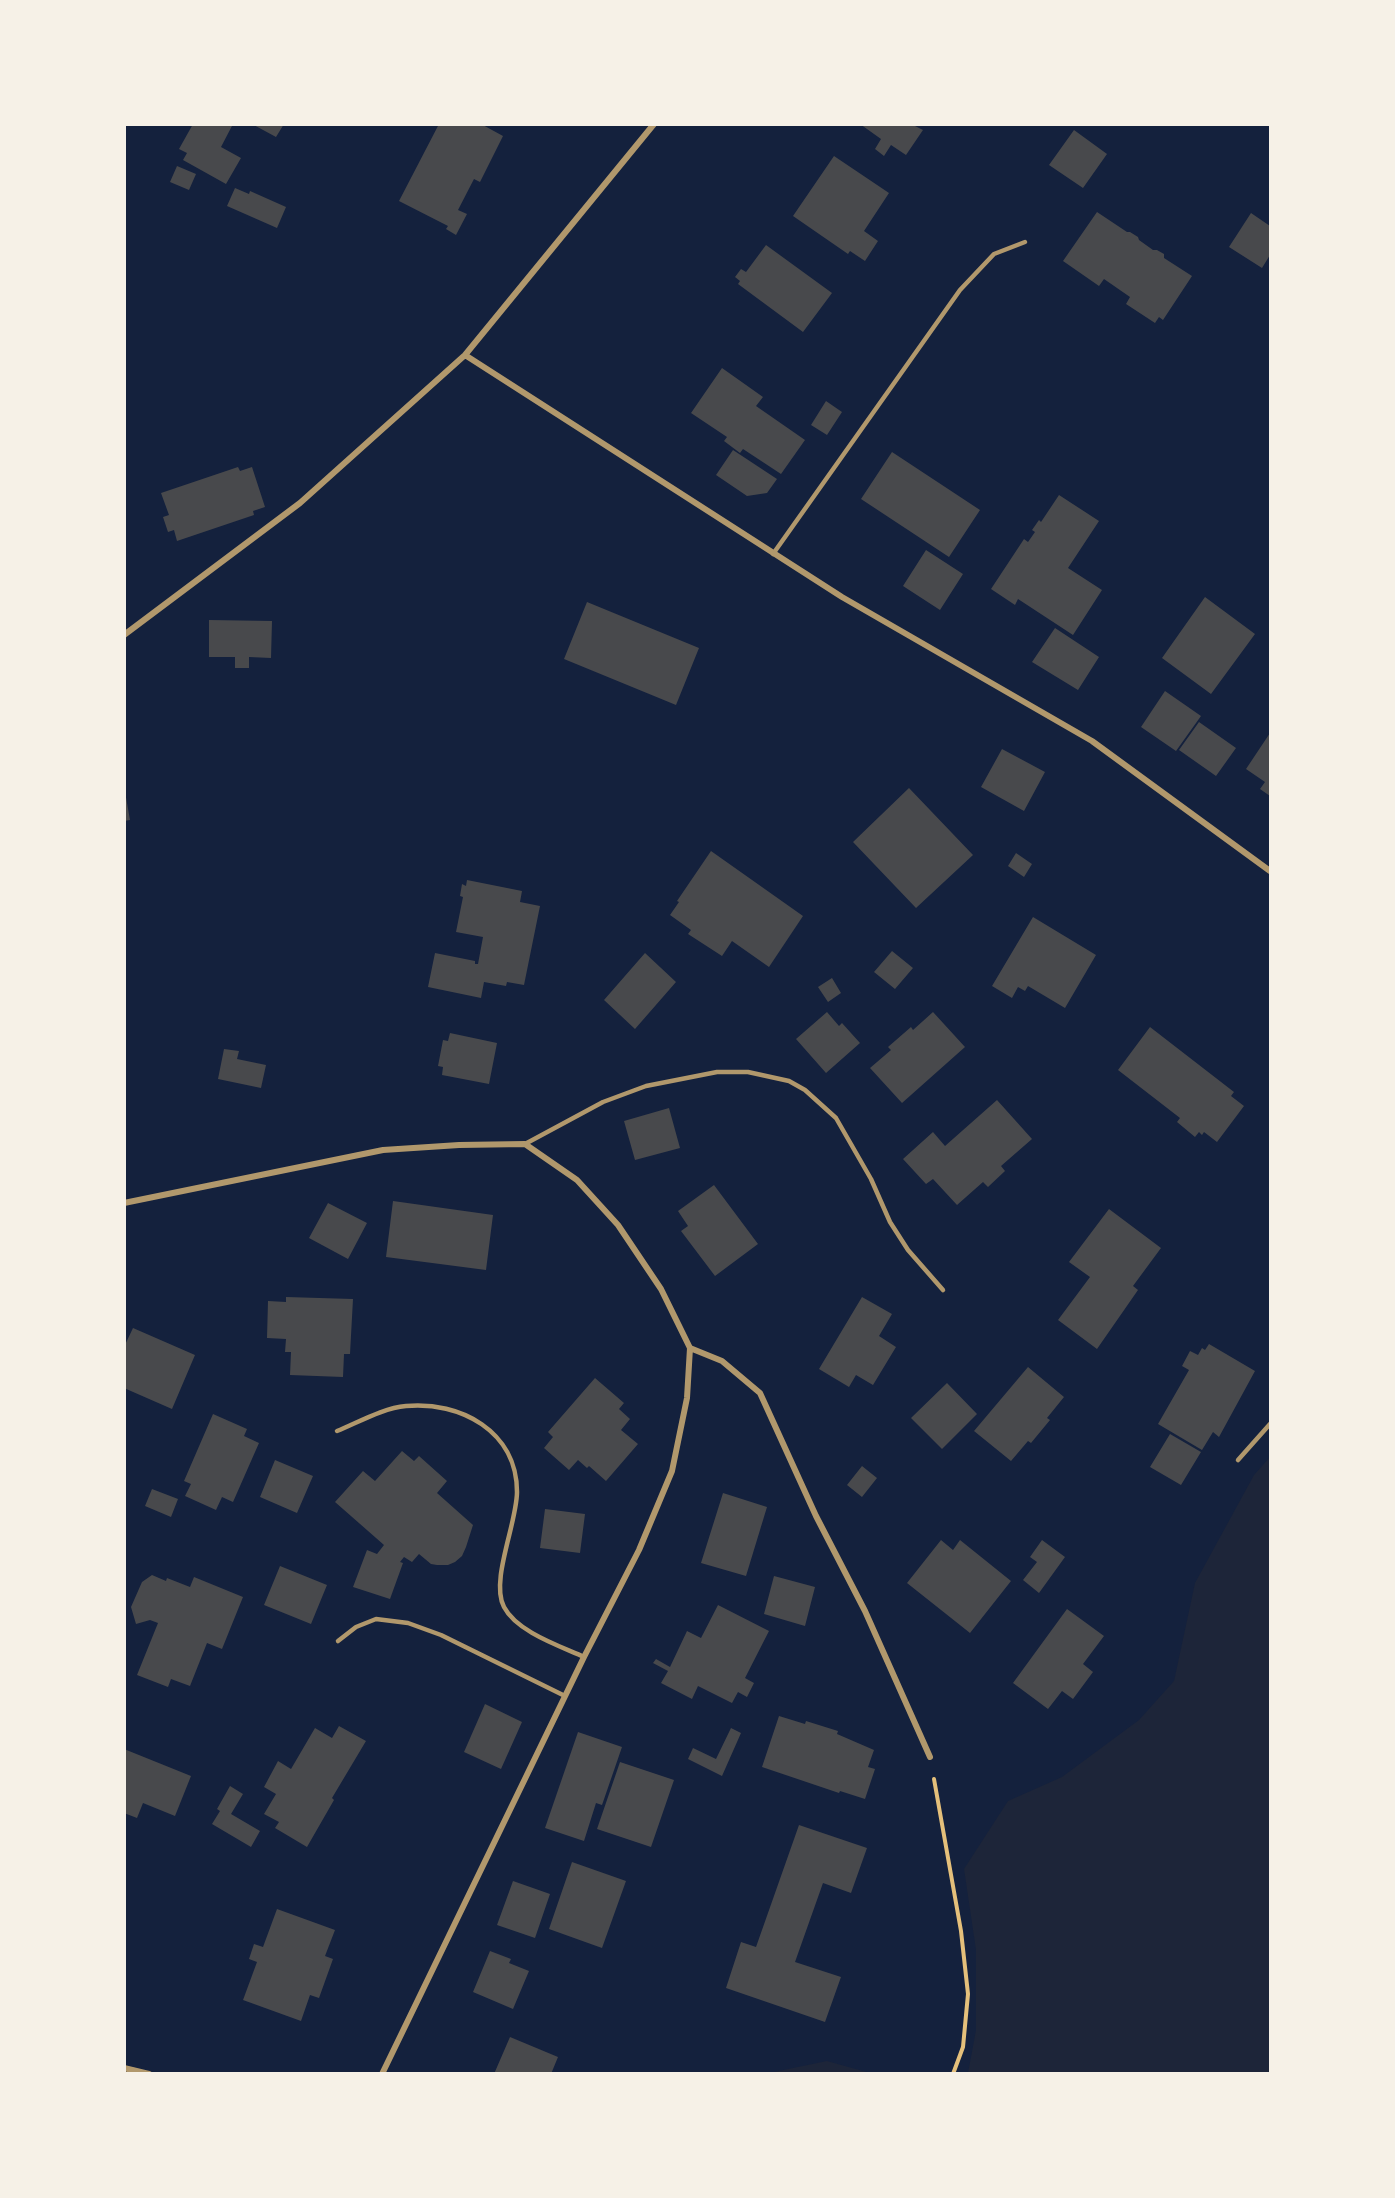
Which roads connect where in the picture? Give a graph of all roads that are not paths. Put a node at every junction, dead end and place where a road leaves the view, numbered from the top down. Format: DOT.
graph roads {
  1 [pos="654,124"];
  2 [pos="1025,242"];
  3 [pos="465,355"];
  4 [pos="773,554"];
  5 [pos="124,635"];
  6 [pos="1270,871"];
  7 [pos="525,1144"];
  8 [pos="124,1203"];
  9 [pos="943,1290"];
  10 [pos="690,1348"];
  11 [pos="1270,1424"];
  12 [pos="338,1431"];
  13 [pos="1238,1460"];
  14 [pos="338,1641"];
  15 [pos="584,1657"];
  16 [pos="566,1696"];
  17 [pos="930,1757"];
  18 [pos="124,2068"];
  19 [pos="149,2073"];
  20 [pos="382,2073"];
  1 -- 3 [label="street"];
  2 -- 4 [label="lane"];
  3 -- 4 [label="street"];
  3 -- 5 [label="street"];
  4 -- 6 [label="street"];
  7 -- 8 [label="street"];
  7 -- 9 [label="lane"];
  7 -- 10 [label="street"];
  10 -- 15 [label="street"];
  10 -- 17 [label="street"];
  11 -- 13 [label="lane"];
  12 -- 15 [label="lane"];
  14 -- 16 [label="lane"];
  15 -- 16 [label="street"];
  16 -- 20 [label="street"];
  18 -- 19 [label="street"];
}
